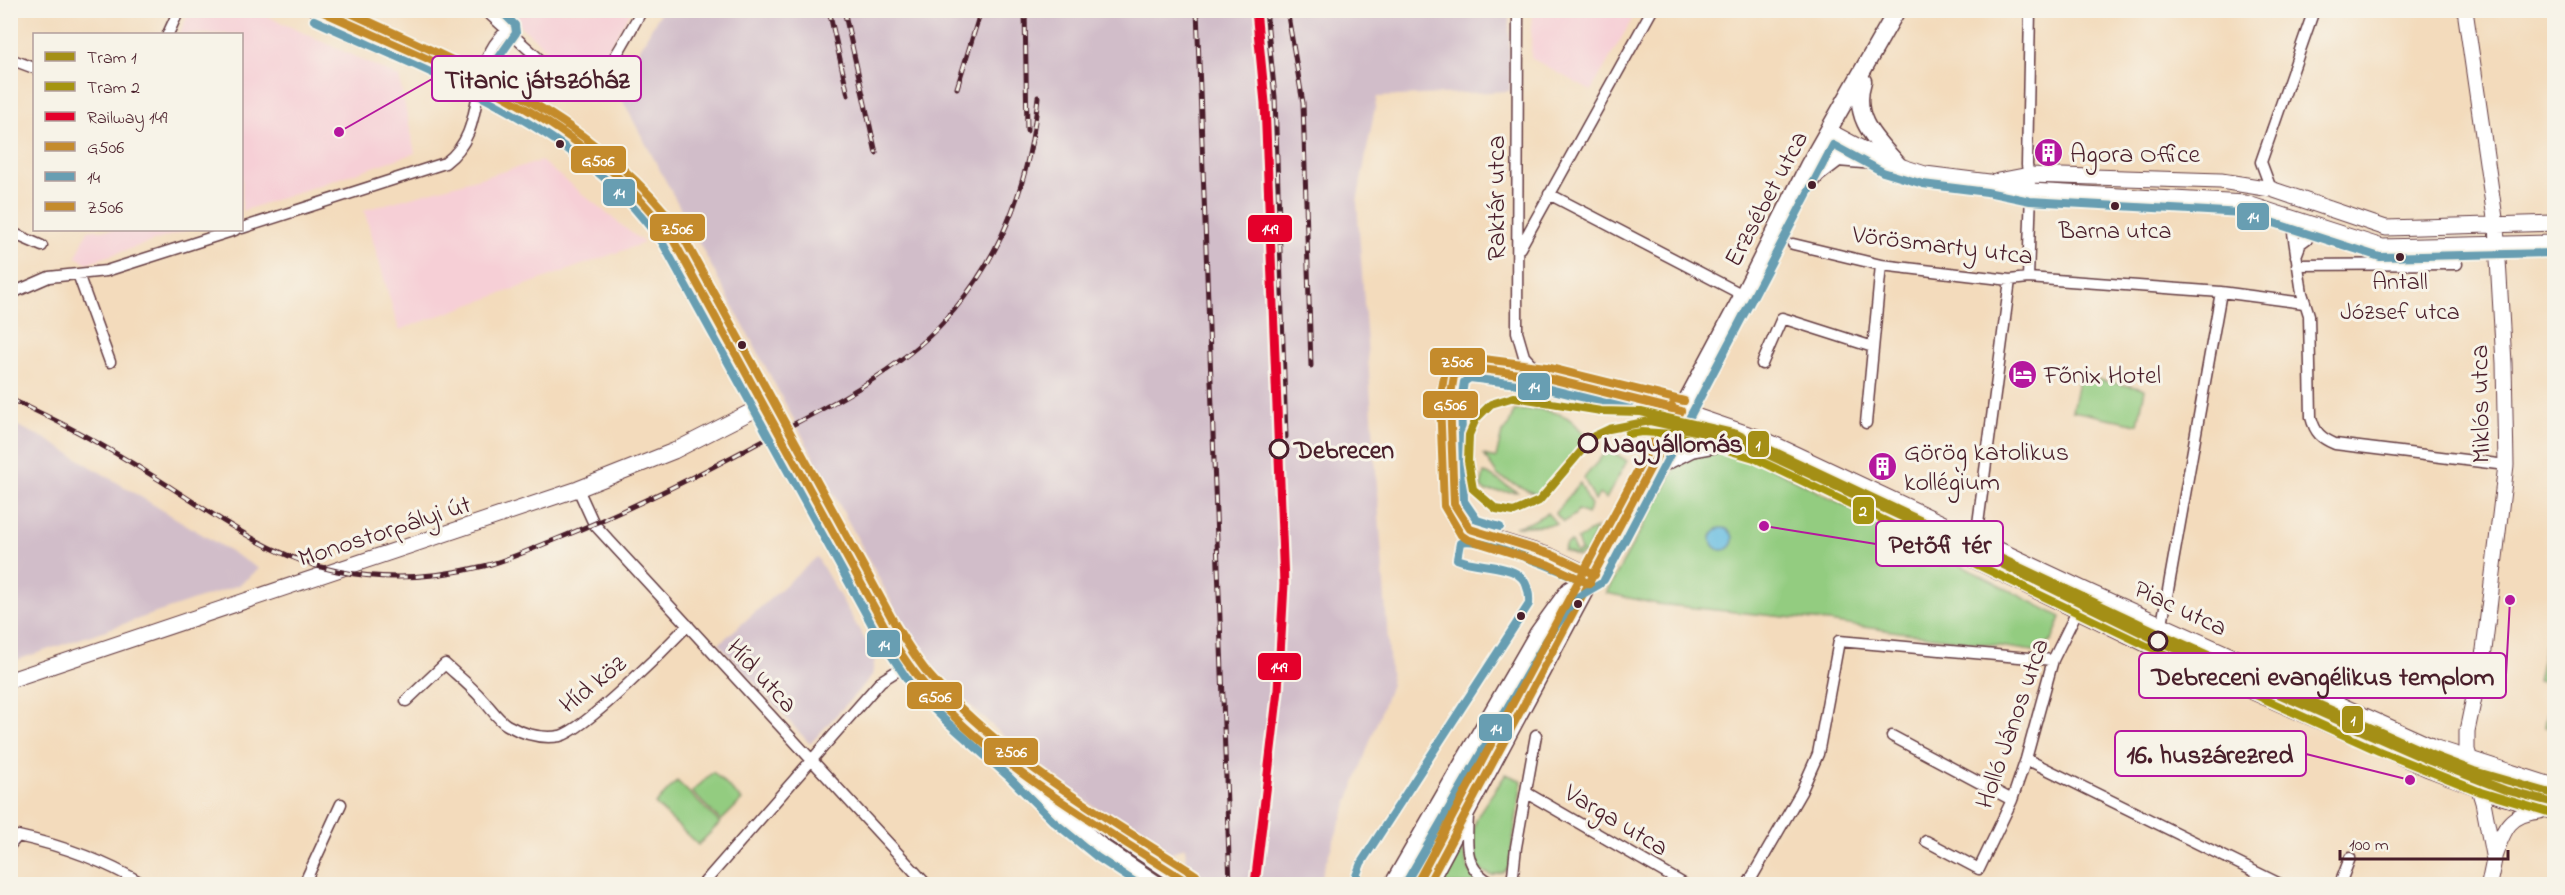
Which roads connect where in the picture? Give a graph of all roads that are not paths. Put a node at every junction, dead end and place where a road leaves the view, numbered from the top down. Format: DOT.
graph roads {
  1 [pos="179,10"];
  2 [pos="318,10"];
  3 [pos="484,10"];
  4 [pos="642,10"];
  5 [pos="1518,10"];
  6 [pos="1652,10"];
  7 [pos="1897,10"];
  8 [pos="2030,10"];
  9 [pos="2314,10"];
  10 [pos="2465,10"];
  11 [pos="506,31"];
  12 [pos="168,33"];
  13 [pos="10,59"];
  14 [pos="1867,66"];
  15 [pos="33,68"];
  16 [pos="478,85"];
  17 [pos="1829,131"];
  18 [pos="1894,164"];
  19 [pos="2029,175"];
  20 [pos="1989,182"];
  21 [pos="2271,189"];
  22 [pos="2031,191"];
  23 [pos="1549,194"];
  24 [pos="2273,211"];
  25 [pos="1784,214"];
  26 [pos="2554,223"];
  27 [pos="2496,225"];
  28 [pos="243,228"];
  29 [pos="232,231"];
  30 [pos="10,232"];
  31 [pos="2341,236"];
  32 [pos="2498,243"];
  33 [pos="2554,243"];
  34 [pos="1793,244"];
  35 [pos="42,246"];
  36 [pos="1518,251"];
  37 [pos="2296,261"];
  38 [pos="2457,264"];
  39 [pos="1881,265"];
  40 [pos="78,274"];
  41 [pos="2028,278"];
  42 [pos="2010,280"];
  43 [pos="2221,292"];
  44 [pos="10,294"];
  45 [pos="1743,295"];
  46 [pos="2304,303"];
  47 [pos="1874,347"];
  48 [pos="110,362"];
  49 [pos="1762,364"];
  50 [pos="1543,377"];
  51 [pos="764,405"];
  52 [pos="1684,412"];
  53 [pos="1866,423"];
  54 [pos="1718,444"];
  55 [pos="2506,465"];
  56 [pos="1649,470"];
  57 [pos="578,489"];
  58 [pos="1976,539"];
  59 [pos="1967,556"];
  60 [pos="1595,575"];
  61 [pos="2087,591"];
  62 [pos="2079,609"];
  63 [pos="2162,624"];
  64 [pos="688,626"];
  65 [pos="2053,660"];
  66 [pos="908,664"];
  67 [pos="10,680"];
  68 [pos="406,701"];
  69 [pos="1536,735"];
  70 [pos="1892,736"];
  71 [pos="2462,757"];
  72 [pos="2026,759"];
  73 [pos="812,760"];
  74 [pos="2426,768"];
  75 [pos="1016,769"];
  76 [pos="2554,786"];
  77 [pos="2479,788"];
  78 [pos="1527,793"];
  79 [pos="2012,800"];
  80 [pos="341,804"];
  81 [pos="2552,811"];
  82 [pos="1468,812"];
  83 [pos="1926,841"];
  84 [pos="10,845"];
  85 [pos="2350,858"];
  86 [pos="2493,860"];
  87 [pos="143,885"];
  88 [pos="304,885"];
  89 [pos="703,885"];
  90 [pos="926,885"];
  91 [pos="1156,885"];
  92 [pos="1190,885"];
  93 [pos="1392,885"];
  94 [pos="1428,885"];
  95 [pos="1494,885"];
  96 [pos="1512,885"];
  97 [pos="1684,885"];
  98 [pos="1748,885"];
  99 [pos="2280,885"];
  100 [pos="2340,885"];
  101 [pos="2489,885"];
  1 -- 12 [label="street"];
  2 -- 16 [label="main road"];
  3 -- 11 [label="street"];
  4 -- 11 [label="street"];
  5 -- 36 [label="street, Raktár utca"];
  6 -- 23 [label="street"];
  7 -- 14 [label="main road, Erzsébet utca"];
  8 -- 19 [label="street"];
  9 -- 21 [label="street"];
  10 -- 27 [label="street, Miklós utca"];
  11 -- 16 [label="street"];
  13 -- 15 [label="street"];
  14 -- 17 [label="main road, Erzsébet utca"];
  14 -- 18 [label="main road"];
  16 -- 28 [label="street"];
  16 -- 51 [label="main road"];
  17 -- 18 [label="street"];
  17 -- 25 [label="main road, Erzsébet utca"];
  18 -- 20 [label="street"];
  18 -- 25 [label="main road"];
  19 -- 20 [label="street"];
  19 -- 21 [label="street"];
  19 -- 22 [label="street"];
  20 -- 22 [label="street"];
  21 -- 27 [label="street"];
  22 -- 24 [label="street"];
  22 -- 41 [label="street"];
  23 -- 36 [label="street"];
  23 -- 45 [label="street"];
  24 -- 31 [label="street"];
  24 -- 37 [label="street"];
  25 -- 45 [label="main road, Erzsébet utca"];
  26 -- 27 [label="street"];
  27 -- 32 [label="street, Miklós utca"];
  29 -- 40 [label="street"];
  30 -- 35 [label="street"];
  31 -- 32 [label="street"];
  31 -- 37 [label="street"];
  32 -- 33 [label="street"];
  32 -- 55 [label="street, Miklós utca"];
  34 -- 39 [label="street, Vörösmarty utca"];
  36 -- 50 [label="street, Raktár utca"];
  37 -- 38 [label="street"];
  37 -- 46 [label="street"];
  39 -- 42 [label="street, Vörösmarty utca"];
  39 -- 47 [label="street"];
  40 -- 44 [label="street"];
  40 -- 48 [label="street"];
  41 -- 42 [label="street, Vörösmarty utca"];
  41 -- 43 [label="street, Vörösmarty utca"];
  42 -- 58 [label="street"];
  43 -- 46 [label="street, Vörösmarty utca"];
  43 -- 63 [label="street"];
  45 -- 52 [label="main road, Erzsébet utca"];
  46 -- 55 [label="street"];
  47 -- 49 [label="street"];
  47 -- 53 [label="street"];
  50 -- 52 [label="street"];
  50 -- 60 [label="street"];
  51 -- 57 [label="street, Monostorpályi út"];
  51 -- 66 [label="main road"];
  52 -- 54 [label="street, Piac utca"];
  52 -- 56 [label="main road, Erzsébet utca"];
  52 -- 58 [label="street, Piac utca"];
  54 -- 56 [label="main road"];
  54 -- 59 [label="street, Piac utca"];
  55 -- 71 [label="street, Miklós utca"];
  56 -- 60 [label="main road, Erzsébet utca"];
  57 -- 64 [label="street, Híd utca"];
  57 -- 67 [label="street, Monostorpályi út"];
  58 -- 59 [label="street"];
  58 -- 61 [label="street, Piac utca"];
  59 -- 62 [label="street, Piac utca"];
  60 -- 82 [label="main road, Erzsébet utca"];
  60 -- 93 [label="main road"];
  61 -- 62 [label="street, Holló János utca"];
  61 -- 63 [label="street, Piac utca"];
  62 -- 65 [label="street, Holló János utca"];
  62 -- 74 [label="street, Piac utca"];
  63 -- 71 [label="street, Piac utca"];
  64 -- 68 [label="street, Híd köz"];
  64 -- 73 [label="street, Híd utca"];
  65 -- 72 [label="street, Holló János utca"];
  65 -- 98 [label="street"];
  66 -- 73 [label="street"];
  66 -- 75 [label="main road"];
  69 -- 78 [label="street"];
  70 -- 79 [label="street"];
  71 -- 74 [label="street"];
  71 -- 76 [label="street, Piac utca"];
  71 -- 77 [label="street"];
  72 -- 79 [label="street, Holló János utca"];
  72 -- 99 [label="street"];
  73 -- 89 [label="street"];
  73 -- 90 [label="street, Híd utca"];
  74 -- 77 [label="street, Piac utca"];
  75 -- 91 [label="main road"];
  75 -- 92 [label="main road"];
  77 -- 81 [label="street, Piac utca"];
  77 -- 86 [label="street"];
  78 -- 96 [label="street"];
  78 -- 97 [label="street, Varga utca"];
  79 -- 83 [label="street, Holló János utca"];
  80 -- 88 [label="street"];
  81 -- 86 [label="street"];
  82 -- 94 [label="main road, Erzsébet utca"];
  82 -- 95 [label="street"];
  84 -- 87 [label="street"];
  85 -- 100 [label="street"];
  86 -- 101 [label="street"];
}
